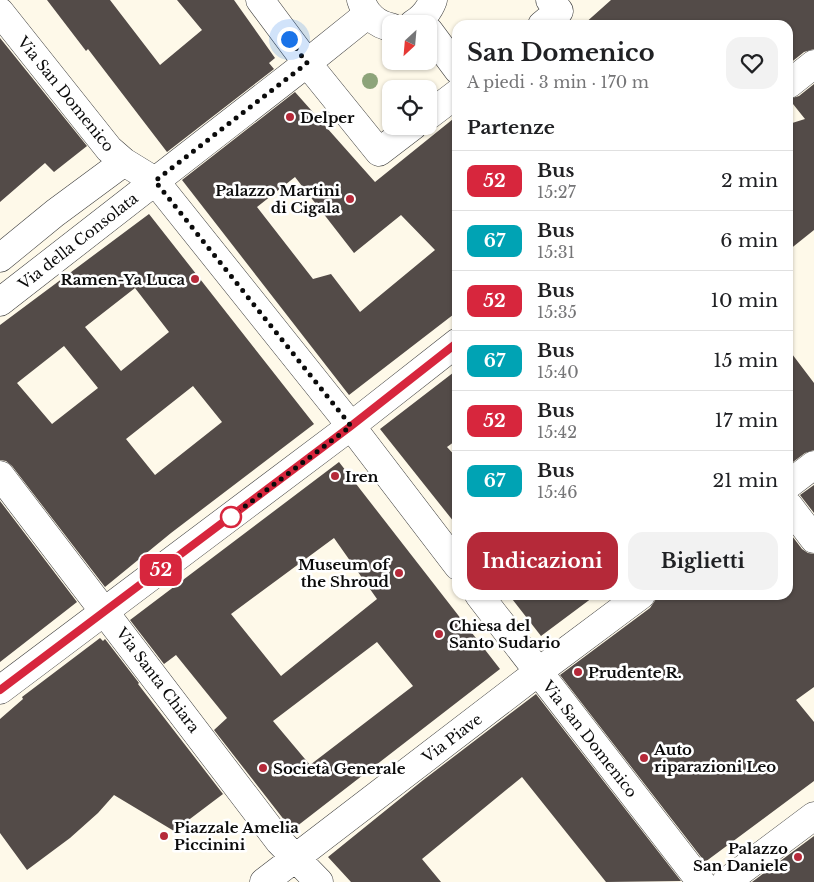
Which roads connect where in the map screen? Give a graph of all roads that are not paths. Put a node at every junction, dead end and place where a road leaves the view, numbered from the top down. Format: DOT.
graph roads {
  1 [pos="260,0"];
  2 [pos="550,0"];
  3 [pos="364,7"];
  4 [pos="0,12"];
  5 [pos="548,20"];
  6 [pos="382,24"];
  7 [pos="438,41"];
  8 [pos="452,61"];
  9 [pos="307,63"];
  10 [pos="814,64"];
  11 [pos="793,81"];
  12 [pos="452,98"];
  13 [pos="437,109"];
  14 [pos="401,135"];
  15 [pos="124,162"];
  16 [pos="155,181"];
  17 [pos="0,258"];
  18 [pos="0,302"];
  19 [pos="452,347"];
  20 [pos="351,426"];
  21 [pos="814,464"];
  22 [pos="0,475"];
  23 [pos="793,481"];
  24 [pos="793,511"];
  25 [pos="814,540"];
  26 [pos="452,558"];
  27 [pos="484,600"];
  28 [pos="633,600"];
  29 [pos="106,612"];
  30 [pos="538,672"];
  31 [pos="0,690"];
  32 [pos="814,816"];
  33 [pos="296,857"];
  34 [pos="264,882"];
  35 [pos="319,882"];
  36 [pos="701,882"];
  37 [pos="726,882"];
  1 -- 9 [label="street"];
  2 -- 5 [label="street"];
  3 -- 6 [label="street"];
  3 -- 9 [label="street, Via della Consolata"];
  4 -- 15 [label="street, Via San Domenico"];
  7 -- 8 [label="street"];
  9 -- 14 [label="street"];
  9 -- 16 [label="street, Via della Consolata"];
  10 -- 11 [label="street"];
  12 -- 13 [label="street"];
  15 -- 16 [label="street, Via San Domenico"];
  15 -- 17 [label="street"];
  16 -- 18 [label="street, Via della Consolata"];
  16 -- 20 [label="street, Via San Domenico"];
  19 -- 20 [label="street"];
  20 -- 26 [label="street, Via San Domenico"];
  20 -- 29 [label="street"];
  21 -- 23 [label="street"];
  22 -- 29 [label="street, Via Santa Chiara"];
  24 -- 25 [label="street"];
  27 -- 30 [label="street, Via San Domenico"];
  28 -- 30 [label="street, Via Piave"];
  29 -- 31 [label="street"];
  29 -- 33 [label="street, Via Santa Chiara"];
  30 -- 33 [label="street, Via Piave"];
  30 -- 36 [label="street, Via San Domenico"];
  32 -- 37 [label="street"];
  33 -- 34 [label="street, Via Piave"];
  33 -- 35 [label="street, Via Santa Chiara"];
}
